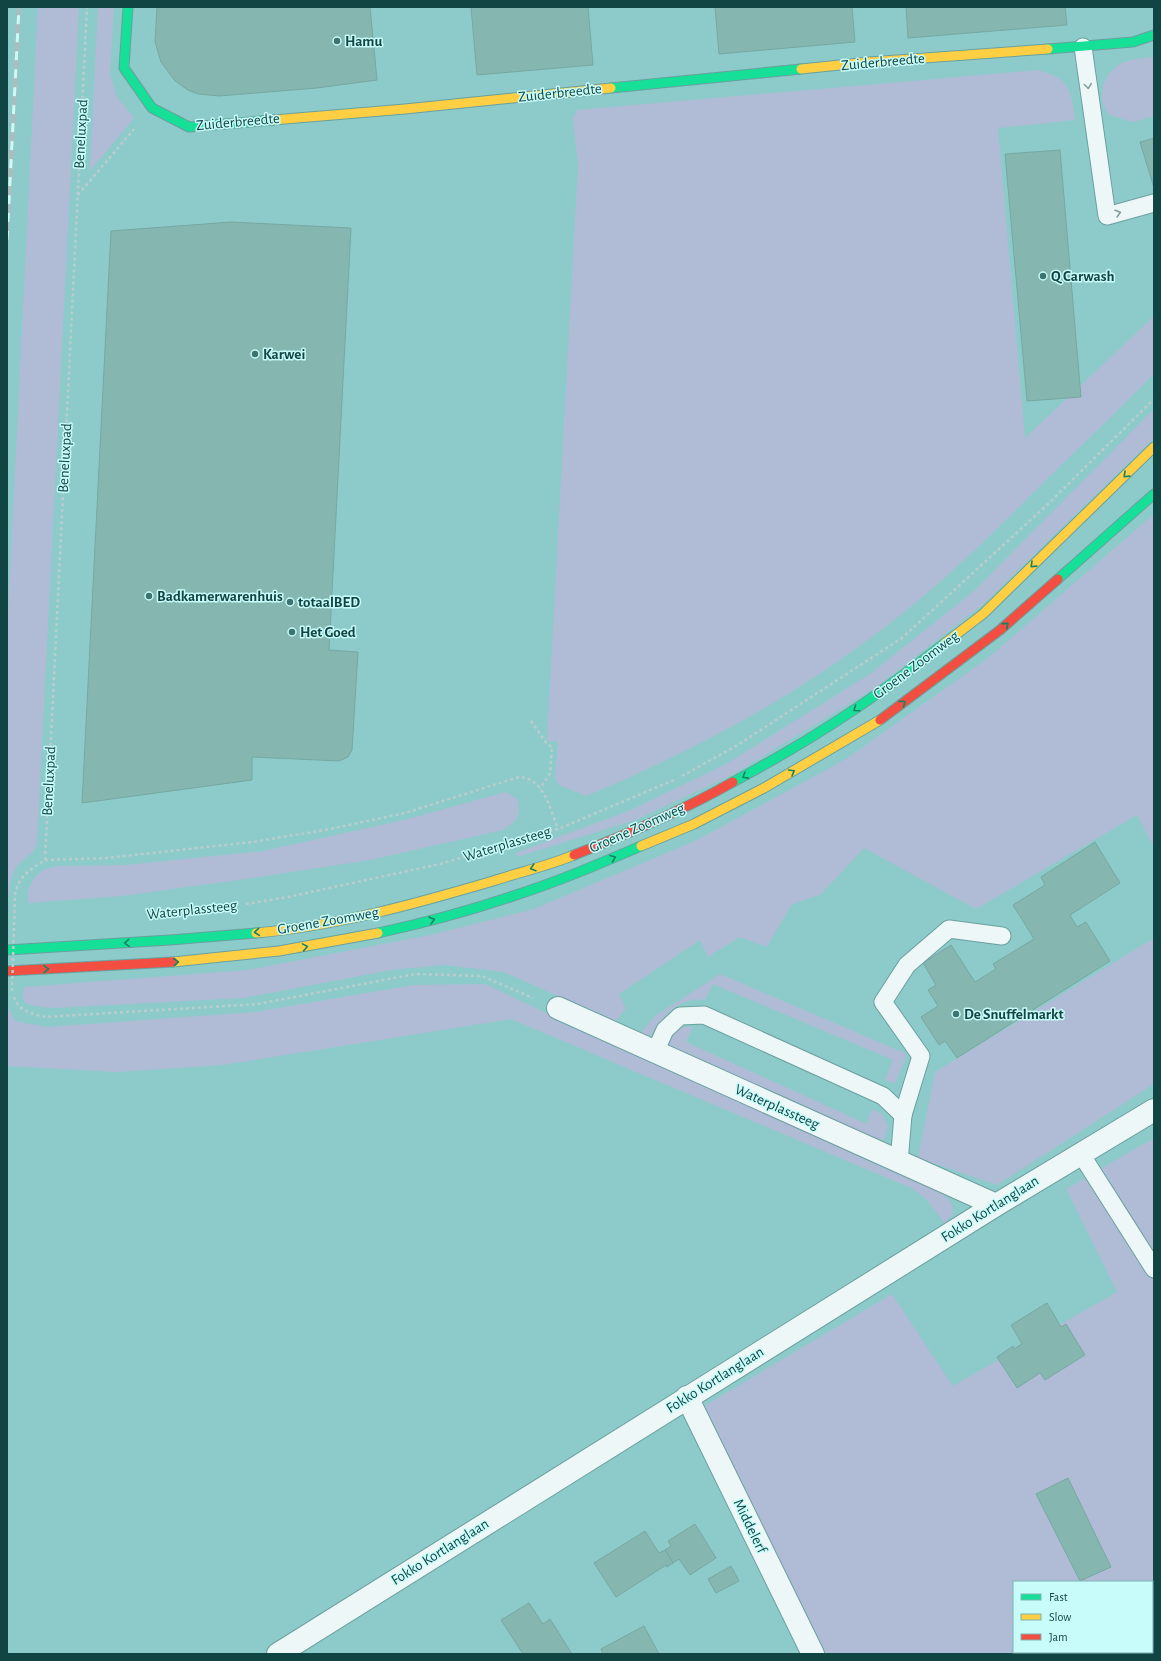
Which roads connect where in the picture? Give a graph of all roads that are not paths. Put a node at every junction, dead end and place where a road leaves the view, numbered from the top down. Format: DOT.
graph roads {
  1 [pos="128,7"];
  2 [pos="1154,35"];
  3 [pos="1083,47"];
  4 [pos="1154,203"];
  5 [pos="1154,447"];
  6 [pos="1154,494"];
  7 [pos="1002,936"];
  8 [pos="7,950"];
  9 [pos="7,971"];
  10 [pos="558,1008"];
  11 [pos="655,1052"];
  12 [pos="1154,1110"];
  13 [pos="903,1115"];
  14 [pos="1081,1154"];
  15 [pos="900,1162"];
  16 [pos="996,1205"];
  17 [pos="1154,1269"];
  18 [pos="687,1398"];
  19 [pos="278,1654"];
  20 [pos="813,1654"];
  1 -- 3 [label="main road, Zuiderbreedte"];
  2 -- 3 [label="main road, Zuiderbreedte"];
  3 -- 4 [label="lane, one-way"];
  5 -- 8 [label="main road, Groene Zoomweg, one-way"];
  9 -- 6 [label="main road, Groene Zoomweg, one-way"];
  7 -- 13 [label="lane"];
  10 -- 11 [label="street, Waterplassteeg"];
  11 -- 13 [label="lane"];
  11 -- 15 [label="street, Waterplassteeg"];
  12 -- 14 [label="street, Fokko Kortlanglaan"];
  13 -- 15 [label="lane"];
  14 -- 16 [label="street, Fokko Kortlanglaan"];
  14 -- 17 [label="lane"];
  15 -- 16 [label="street, Waterplassteeg"];
  16 -- 18 [label="street, Fokko Kortlanglaan"];
  18 -- 19 [label="street, Fokko Kortlanglaan"];
  18 -- 20 [label="street, Middelerf"];
}
